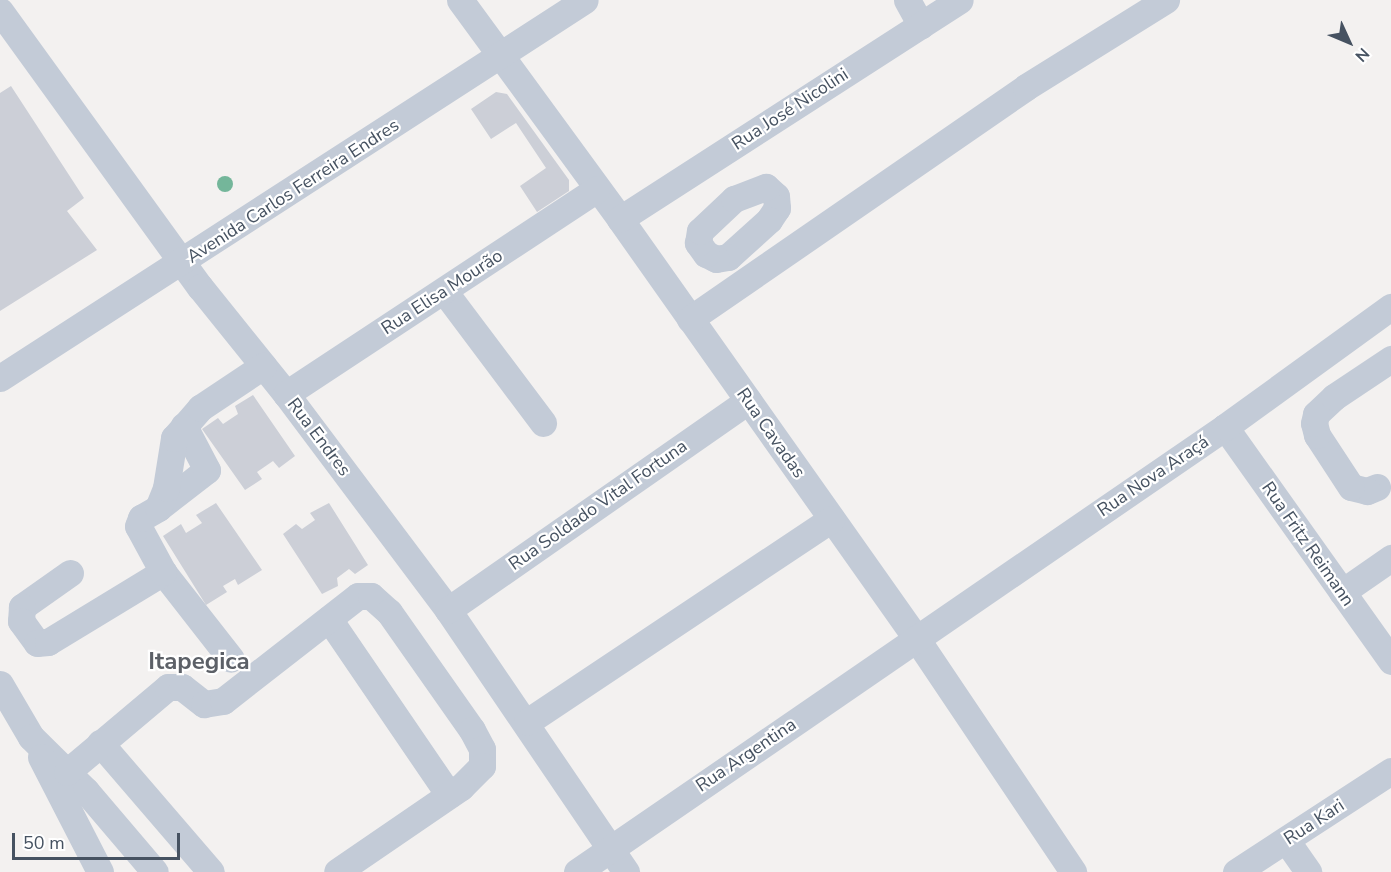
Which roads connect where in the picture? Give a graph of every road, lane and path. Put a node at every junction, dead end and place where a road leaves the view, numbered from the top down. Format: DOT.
graph roads {
  1 [pos="460,0"];
  2 [pos="585,0"];
  3 [pos="907,0"];
  4 [pos="960,0"];
  5 [pos="1166,0"];
  6 [pos="0,11"];
  7 [pos="921,25"];
  8 [pos="500,55"];
  9 [pos="597,189"];
  10 [pos="620,219"];
  11 [pos="728,257"];
  12 [pos="182,263"];
  13 [pos="744,279"];
  14 [pos="444,291"];
  15 [pos="1389,308"];
  16 [pos="690,319"];
  17 [pos="1391,359"];
  18 [pos="263,366"];
  19 [pos="0,378"];
  20 [pos="286,394"];
  21 [pos="748,401"];
  22 [pos="543,423"];
  23 [pos="184,426"];
  24 [pos="1225,427"];
  25 [pos="1386,483"];
  26 [pos="158,508"];
  27 [pos="831,519"];
  28 [pos="1391,558"];
  29 [pos="163,572"];
  30 [pos="70,573"];
  31 [pos="1342,592"];
  32 [pos="448,610"];
  33 [pos="329,620"];
  34 [pos="916,638"];
  35 [pos="231,659"];
  36 [pos="1391,661"];
  37 [pos="0,684"];
  38 [pos="527,722"];
  39 [pos="31,737"];
  40 [pos="100,743"];
  41 [pos="1391,771"];
  42 [pos="67,772"];
  43 [pos="449,795"];
  44 [pos="1286,840"];
  45 [pos="136,847"];
  46 [pos="610,848"];
  47 [pos="99,870"];
  48 [pos="155,872"];
  49 [pos="211,872"];
  50 [pos="338,872"];
  51 [pos="577,872"];
  52 [pos="626,872"];
  53 [pos="1073,872"];
  54 [pos="1236,872"];
  55 [pos="1308,872"];
  1 -- 8 [label="street, Rua Cavadas"];
  2 -- 8 [label="street, Avenida Carlos Ferreira Endres"];
  3 -- 7 [label="street"];
  4 -- 7 [label="street, Rua José Nicolini"];
  5 -- 13 [label="street"];
  6 -- 12 [label="street, Rua Endres"];
  7 -- 10 [label="street, Rua José Nicolini"];
  8 -- 9 [label="street, Rua Cavadas"];
  8 -- 12 [label="street, Avenida Carlos Ferreira Endres"];
  9 -- 10 [label="street, Rua Cavadas"];
  9 -- 14 [label="street, Rua Elisa Mourão"];
  10 -- 16 [label="street, Rua Cavadas"];
  11 -- 13 [label="street"];
  12 -- 18 [label="street, Rua Endres"];
  12 -- 19 [label="street, Avenida Carlos Ferreira Endres"];
  13 -- 16 [label="street"];
  14 -- 20 [label="street, Rua Elisa Mourão"];
  14 -- 22 [label="street"];
  15 -- 24 [label="street, Rua Nova Araçá"];
  16 -- 21 [label="street, Rua Cavadas"];
  17 -- 25 [label="street"];
  18 -- 20 [label="street, Rua Endres"];
  18 -- 23 [label="street"];
  20 -- 32 [label="street, Rua Endres"];
  21 -- 27 [label="street, Rua Cavadas"];
  21 -- 32 [label="street, Rua Soldado Vital Fortuna"];
  23 -- 26 [label="street"];
  23 -- 26 [label="street"];
  24 -- 31 [label="street, Rua Fritz Reimann"];
  24 -- 34 [label="street, Rua Nova Araçá"];
  26 -- 29 [label="street"];
  27 -- 34 [label="street, Rua Cavadas"];
  27 -- 38 [label="street"];
  28 -- 31 [label="street"];
  29 -- 30 [label="street"];
  29 -- 35 [label="street"];
  31 -- 36 [label="street, Rua Fritz Reimann"];
  32 -- 38 [label="street, Rua Endres"];
  33 -- 40 [label="street"];
  33 -- 43 [label="street"];
  33 -- 43 [label="street"];
  34 -- 46 [label="street, Rua Argentina"];
  34 -- 53 [label="street, Rua Cavadas"];
  37 -- 39 [label="street"];
  38 -- 46 [label="street, Rua Endres"];
  39 -- 42 [label="street"];
  39 -- 47 [label="street"];
  40 -- 42 [label="street"];
  40 -- 49 [label="street"];
  41 -- 44 [label="street, Rua Kari"];
  42 -- 45 [label="street"];
  43 -- 50 [label="street"];
  44 -- 54 [label="street, Rua Kari"];
  44 -- 55 [label="street"];
  45 -- 47 [label="street"];
  45 -- 48 [label="street"];
  46 -- 51 [label="street, Rua Argentina"];
  46 -- 52 [label="street, Rua Endres"];
}
